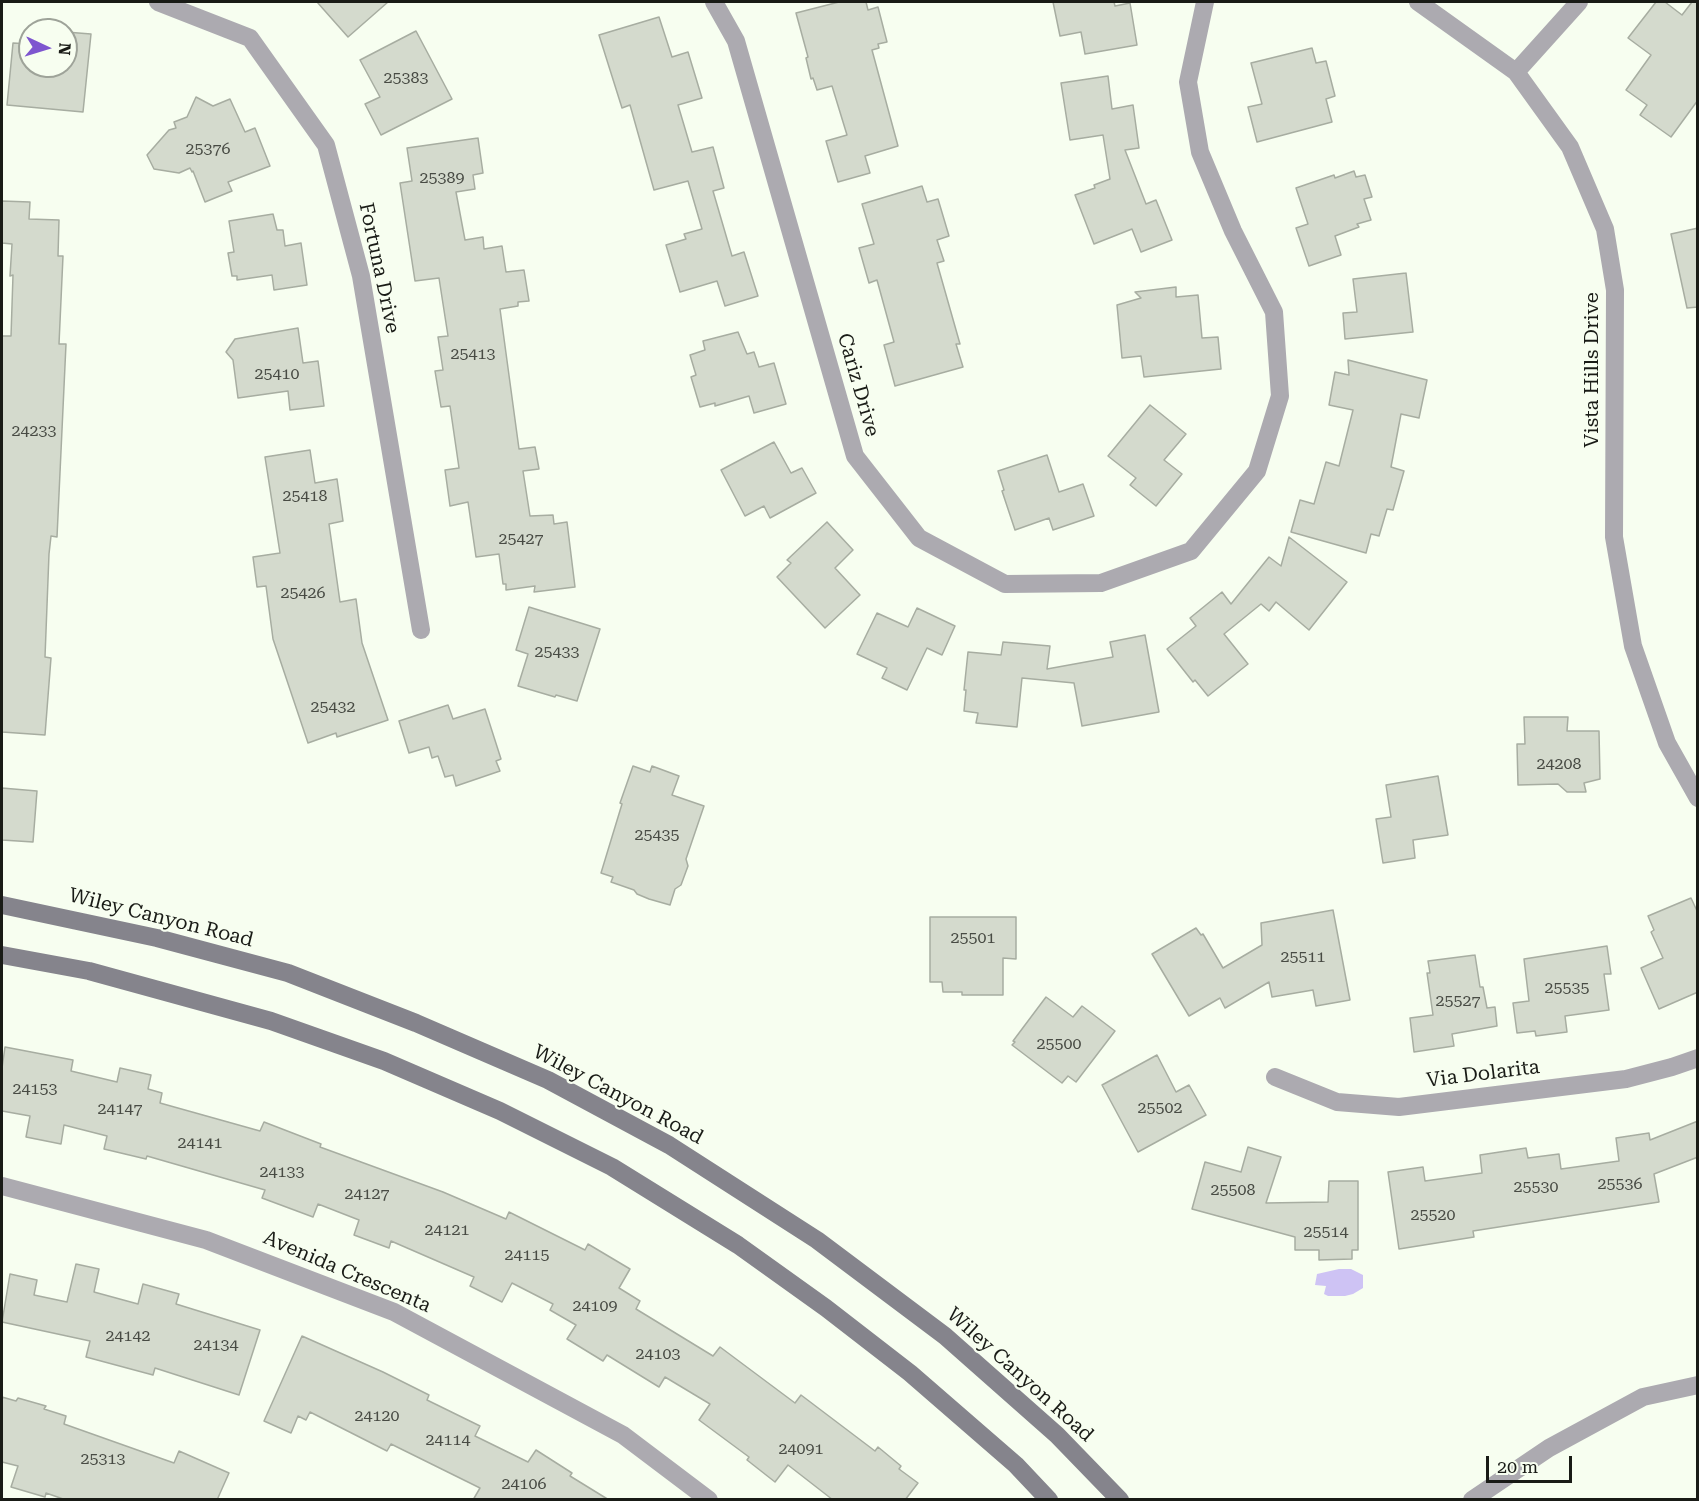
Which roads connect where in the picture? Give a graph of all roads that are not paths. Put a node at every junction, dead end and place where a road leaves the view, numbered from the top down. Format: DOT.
graph roads {
  1 [pos="158,2"];
  2 [pos="714,2"];
  3 [pos="1205,2"];
  4 [pos="1418,2"];
  5 [pos="1579,2"];
  6 [pos="1516,72"];
  7 [pos="421,630"];
  8 [pos="1698,798"];
  9 [pos="2,905"];
  10 [pos="2,955"];
  11 [pos="1698,1058"];
  12 [pos="1275,1077"];
  13 [pos="2,1186"];
  14 [pos="1698,1385"];
  15 [pos="1476,1498"];
  16 [pos="709,1500"];
  17 [pos="1049,1500"];
  18 [pos="1120,1500"];
  1 -- 7 [label="street, Fortuna Drive"];
  2 -- 3 [label="street, Cariz Drive"];
  4 -- 6 [label="street, Vista Hills Drive"];
  5 -- 6 [label="street"];
  6 -- 8 [label="street, Vista Hills Drive"];
  9 -- 18 [label="main road, Wiley Canyon Road"];
  10 -- 17 [label="main road"];
  11 -- 12 [label="street, Via Dolarita"];
  13 -- 16 [label="street, Avenida Crescenta"];
  14 -- 15 [label="street"];
}
